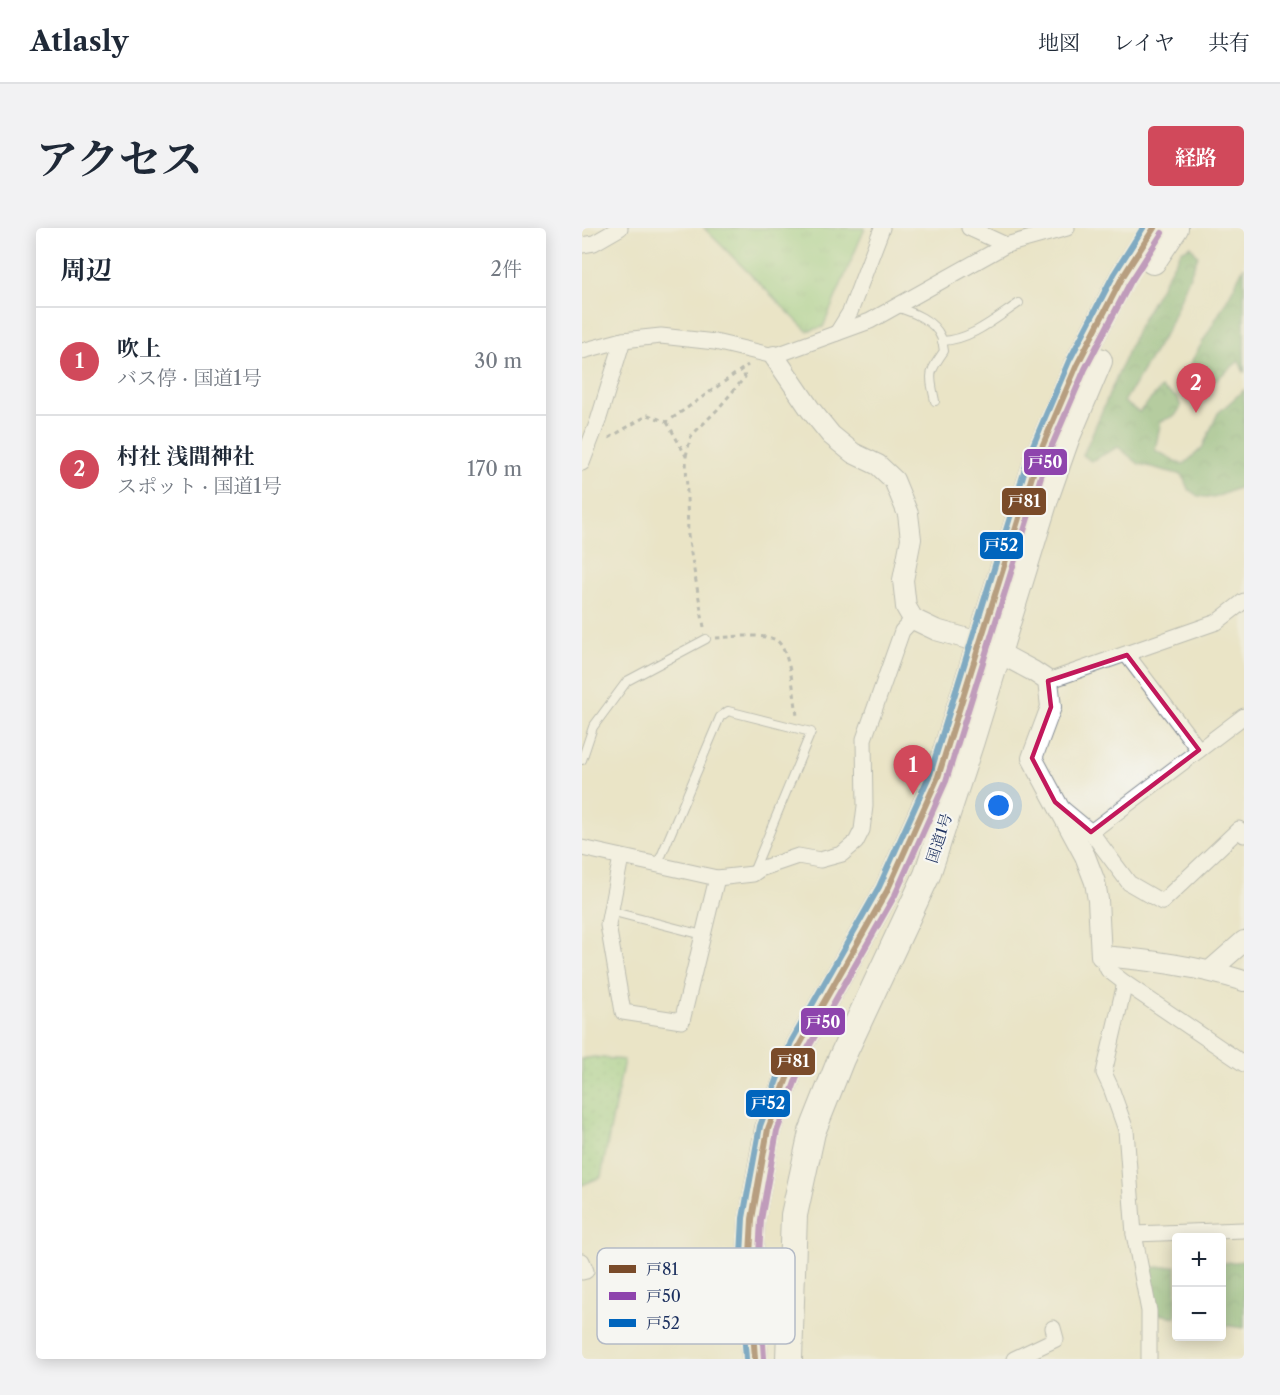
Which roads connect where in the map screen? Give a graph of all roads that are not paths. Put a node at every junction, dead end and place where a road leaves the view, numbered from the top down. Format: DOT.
graph roads {
  1 [pos="620,228"];
  2 [pos="882,228"];
  3 [pos="969,228"];
  4 [pos="1067,228"];
  5 [pos="1154,228"];
  6 [pos="1175,228"];
  7 [pos="582,245"];
  8 [pos="1006,245"];
  9 [pos="1020,303"];
  10 [pos="895,307"];
  11 [pos="837,333"];
  12 [pos="622,340"];
  13 [pos="942,341"];
  14 [pos="582,351"];
  15 [pos="769,355"];
  16 [pos="935,400"];
  17 [pos="582,463"];
  18 [pos="1244,601"];
  19 [pos="914,619"];
  20 [pos="706,639"];
  21 [pos="989,647"];
  22 [pos="1127,655"];
  23 [pos="1047,681"];
  24 [pos="1242,721"];
  25 [pos="1199,750"];
  26 [pos="582,760"];
  27 [pos="1055,802"];
  28 [pos="1242,830"];
  29 [pos="1091,832"];
  30 [pos="582,848"];
  31 [pos="621,857"];
  32 [pos="657,866"];
  33 [pos="756,871"];
  34 [pos="717,878"];
  35 [pos="610,911"];
  36 [pos="703,934"];
  37 [pos="1244,941"];
  38 [pos="1101,956"];
  39 [pos="1211,970"];
  40 [pos="1244,981"];
  41 [pos="1125,983"];
  42 [pos="1244,1064"];
  43 [pos="1243,1230"];
  44 [pos="1134,1234"];
  45 [pos="750,1248"];
  46 [pos="793,1248"];
  47 [pos="582,1261"];
  48 [pos="582,1272"];
  49 [pos="1053,1328"];
  50 [pos="754,1344"];
  51 [pos="790,1344"];
  52 [pos="755,1359"];
  53 [pos="789,1359"];
  54 [pos="1014,1359"];
  55 [pos="1149,1359"];
  1 -- 7 [label="street"];
  2 -- 11 [label="street"];
  3 -- 8 [label="street"];
  4 -- 8 [label="street"];
  5 -- 21 [label="highway, 国道1号"];
  6 -- 21 [label="highway, 国道1号"];
  8 -- 10 [label="street"];
  9 -- 13 [label="lane"];
  10 -- 11 [label="street"];
  10 -- 13 [label="lane"];
  11 -- 15 [label="street"];
  12 -- 14 [label="street"];
  12 -- 15 [label="street"];
  12 -- 17 [label="street"];
  13 -- 16 [label="lane"];
  15 -- 19 [label="street"];
  18 -- 22 [label="street"];
  19 -- 21 [label="street"];
  19 -- 33 [label="street"];
  20 -- 26 [label="lane"];
  21 -- 23 [label="street"];
  21 -- 45 [label="highway, 国道1号"];
  21 -- 46 [label="highway, 国道1号"];
  22 -- 23 [label="street"];
  22 -- 25 [label="street"];
  23 -- 27 [label="street"];
  24 -- 25 [label="street"];
  25 -- 29 [label="street"];
  27 -- 29 [label="street"];
  27 -- 38 [label="street"];
  28 -- 29 [label="street"];
  30 -- 31 [label="street"];
  31 -- 32 [label="street"];
  31 -- 35 [label="street"];
  32 -- 33 [label="lane"];
  32 -- 34 [label="street"];
  33 -- 34 [label="street"];
  34 -- 36 [label="street"];
  35 -- 36 [label="lane"];
  35 -- 36 [label="street"];
  37 -- 39 [label="street"];
  38 -- 39 [label="street"];
  38 -- 41 [label="street"];
  39 -- 40 [label="street"];
  41 -- 42 [label="street"];
  41 -- 44 [label="street"];
  43 -- 44 [label="street"];
  44 -- 55 [label="street"];
  47 -- 48 [label="street"];
  49 -- 54 [label="street"];
  50 -- 52 [label="highway, 国道1号"];
  51 -- 53 [label="highway, 国道1号"];
}
